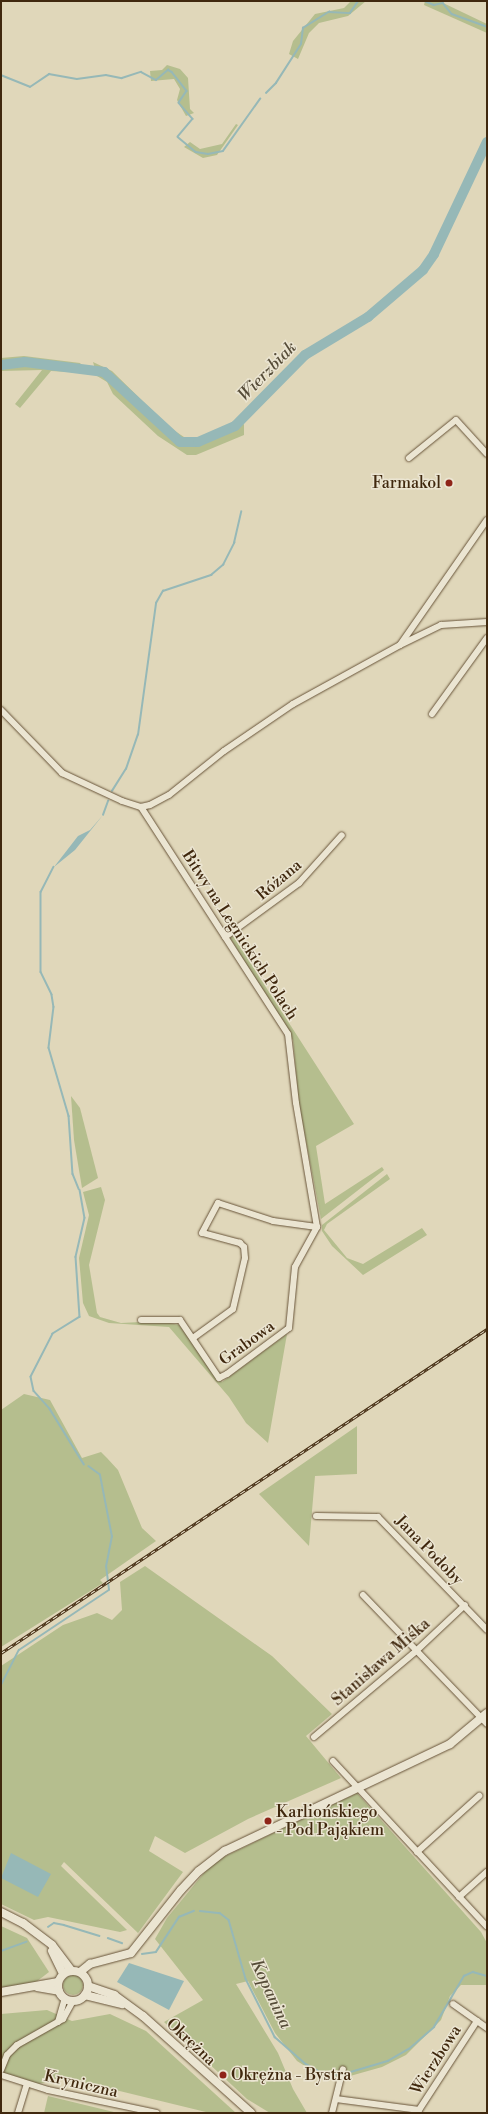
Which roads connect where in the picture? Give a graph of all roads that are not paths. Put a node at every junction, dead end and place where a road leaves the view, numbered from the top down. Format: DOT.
graph roads {
  1 [pos="487,454"];
  2 [pos="409,458"];
  3 [pos="487,520"];
  4 [pos="487,622"];
  5 [pos="487,638"];
  6 [pos="400,645"];
  7 [pos="1,710"];
  8 [pos="432,714"];
  9 [pos="141,807"];
  10 [pos="342,836"];
  11 [pos="225,937"];
  12 [pos="317,1227"];
  13 [pos="141,1320"];
  14 [pos="193,1338"];
  15 [pos="316,1516"];
  16 [pos="363,1595"];
  17 [pos="464,1605"];
  18 [pos="487,1630"];
  19 [pos="416,1651"];
  20 [pos="485,1719"];
  21 [pos="314,1736"];
  22 [pos="333,1761"];
  23 [pos="359,1787"];
  24 [pos="479,1796"];
  25 [pos="417,1852"];
  26 [pos="487,1872"];
  27 [pos="459,1897"];
  28 [pos="1,1912"];
  29 [pos="487,1927"];
  30 [pos="42,1938"];
  31 [pos="79,1973"];
  32 [pos="63,1974"];
  33 [pos="58,1982"];
  34 [pos="88,1986"];
  35 [pos="37,1987"];
  36 [pos="59,1991"];
  37 [pos="1,1992"];
  38 [pos="85,1995"];
  39 [pos="65,1998"];
  40 [pos="73,2001"];
  41 [pos="453,2004"];
  42 [pos="131,2006"];
  43 [pos="477,2021"];
  44 [pos="58,2022"];
  45 [pos="487,2028"];
  46 [pos="343,2068"];
  47 [pos="1,2070"];
  48 [pos="1,2075"];
  49 [pos="27,2084"];
  50 [pos="336,2099"];
  51 [pos="418,2112"];
  52 [pos="18,2113"];
  53 [pos="157,2113"];
  54 [pos="251,2113"];
  55 [pos="332,2113"];
  1 -- 2 [label="street"];
  3 -- 6 [label="street"];
  4 -- 6 [label="street"];
  5 -- 8 [label="street"];
  6 -- 9 [label="street"];
  7 -- 9 [label="street"];
  9 -- 11 [label="street, Bitwy na Legnickich Polach"];
  10 -- 11 [label="street, Różana"];
  11 -- 12 [label="street, Bitwy na Legnickich Polach"];
  12 -- 14 [label="street, Grabowa"];
  12 -- 14 [label="street"];
  13 -- 14 [label="street"];
  15 -- 17 [label="street, Jana Podoby"];
  16 -- 19 [label="street"];
  17 -- 18 [label="street, Jana Podoby"];
  17 -- 19 [label="street, Stanisława Miśka"];
  19 -- 20 [label="street"];
  19 -- 21 [label="street, Stanisława Miśka"];
  20 -- 23 [label="street"];
  22 -- 23 [label="street"];
  23 -- 25 [label="street"];
  23 -- 31 [label="street"];
  24 -- 25 [label="street"];
  25 -- 27 [label="street"];
  26 -- 27 [label="street"];
  27 -- 29 [label="street"];
  28 -- 30 [label="street"];
  30 -- 31 [label="street"];
  30 -- 32 [label="street"];
  31 -- 32 [label="street"];
  31 -- 34 [label="street"];
  32 -- 33 [label="street"];
  33 -- 35 [label="street"];
  33 -- 36 [label="street"];
  34 -- 38 [label="street"];
  34 -- 42 [label="street, Okrężna"];
  35 -- 36 [label="street"];
  35 -- 37 [label="street"];
  36 -- 39 [label="street"];
  38 -- 40 [label="street"];
  38 -- 42 [label="street, Okrężna"];
  39 -- 40 [label="street"];
  39 -- 44 [label="street"];
  40 -- 44 [label="street"];
  41 -- 43 [label="street"];
  42 -- 54 [label="street, Okrężna"];
  43 -- 45 [label="street"];
  43 -- 51 [label="street, Wierzbowa"];
  44 -- 47 [label="street"];
  46 -- 50 [label="street"];
  48 -- 49 [label="street, Kryniczna"];
  49 -- 52 [label="street"];
  49 -- 53 [label="street, Kryniczna"];
  50 -- 51 [label="street"];
  50 -- 55 [label="street"];
}
